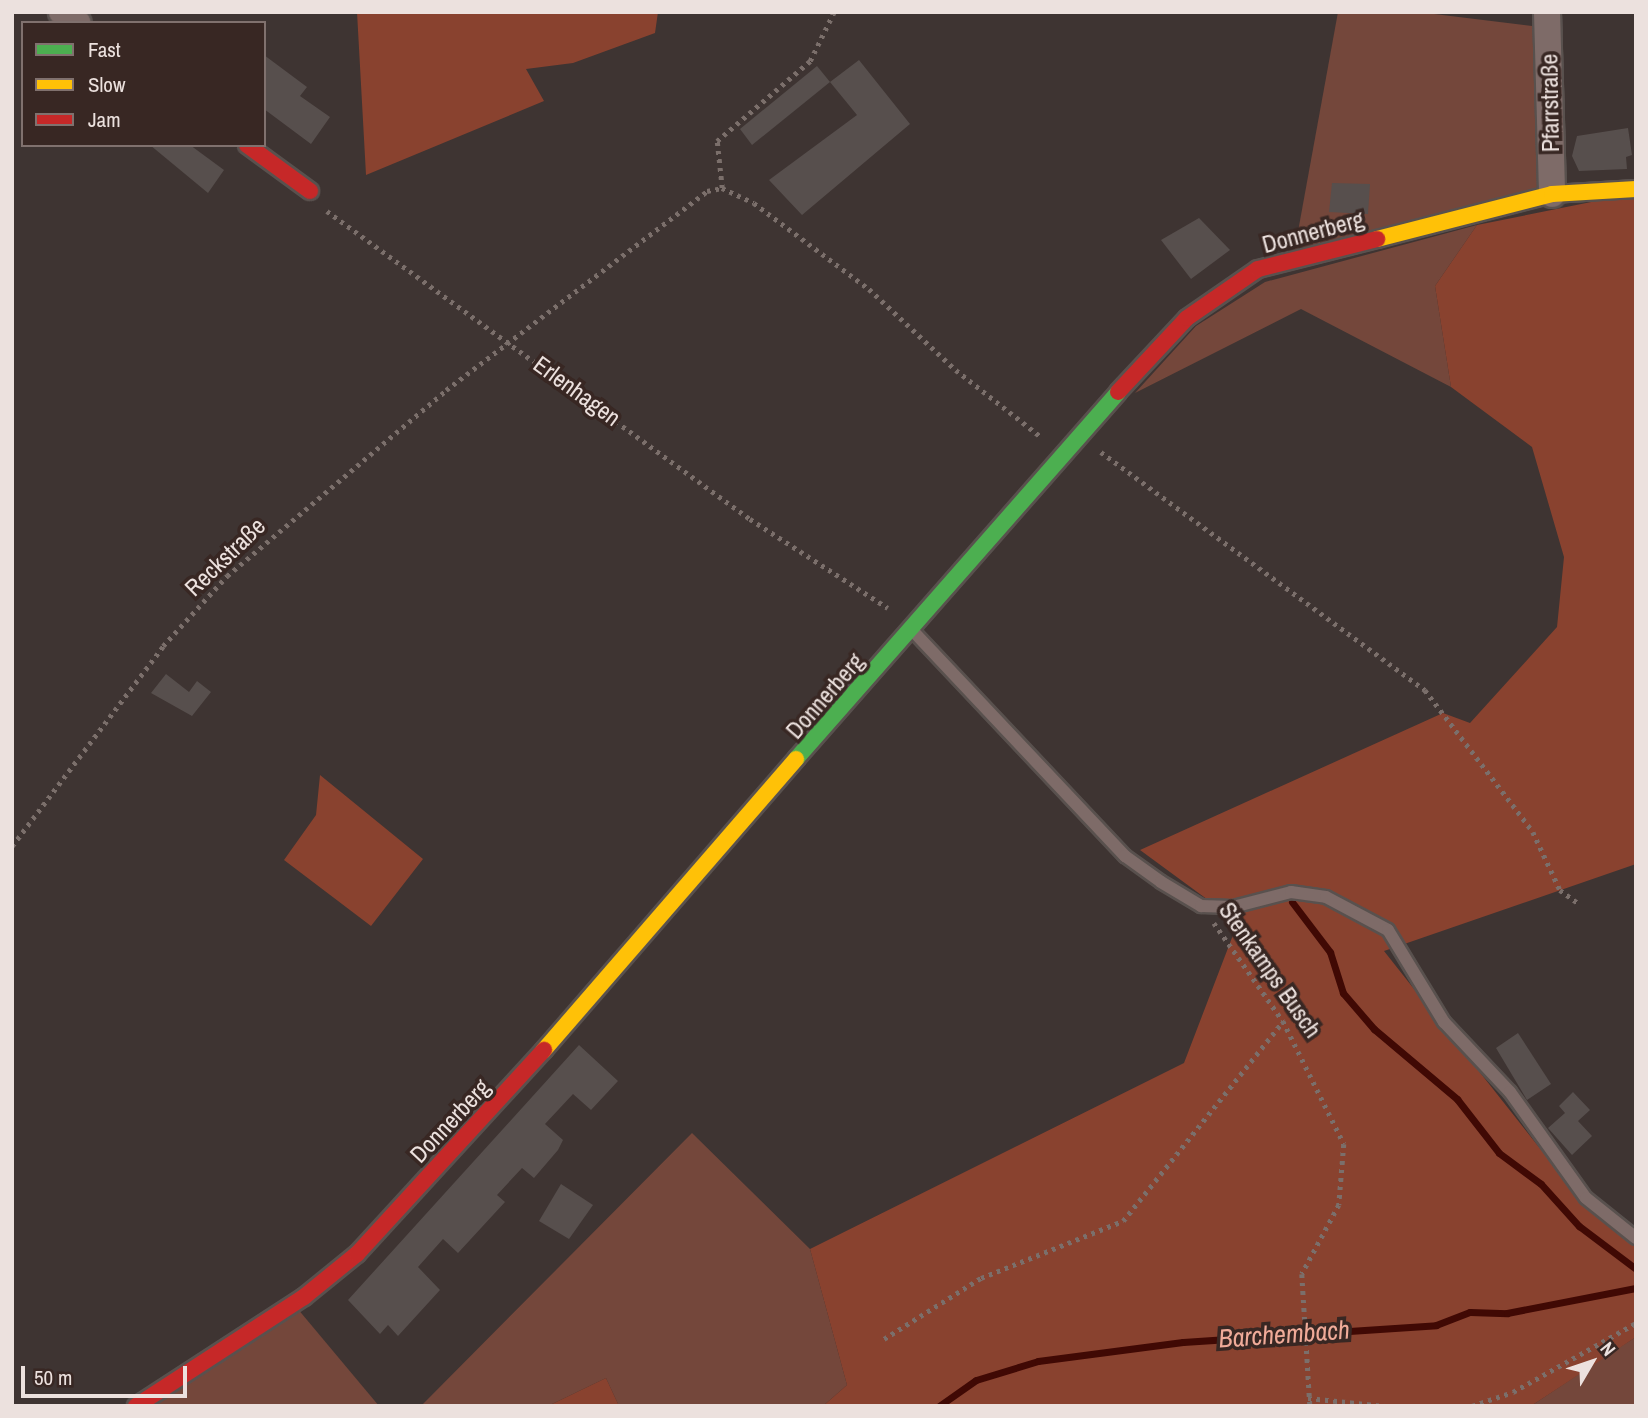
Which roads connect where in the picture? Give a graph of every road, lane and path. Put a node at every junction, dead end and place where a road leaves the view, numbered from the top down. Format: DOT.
graph roads {
  1 [pos="834,12"];
  2 [pos="1547,12"];
  3 [pos="250,147"];
  4 [pos="722,188"];
  5 [pos="1636,189"];
  6 [pos="310,191"];
  7 [pos="1552,194"];
  8 [pos="510,341"];
  9 [pos="1078,435"];
  10 [pos="1061,453"];
  11 [pos="912,630"];
  12 [pos="12,846"];
  13 [pos="1579,904"];
  14 [pos="1201,906"];
  15 [pos="1283,1021"];
  16 [pos="1636,1238"];
  17 [pos="1636,1323"];
  18 [pos="884,1339"];
  19 [pos="1308,1398"];
  20 [pos="136,1406"];
  21 [pos="1310,1406"];
  22 [pos="1385,1406"];
  23 [pos="1472,1406"];
  1 -- 4 [label="path"];
  2 -- 7 [label="street, Pfarrstraße"];
  3 -- 6 [label="street"];
  4 -- 8 [label="path, Reckstraße"];
  4 -- 10 [label="path"];
  5 -- 7 [label="street, Donnerberg"];
  6 -- 8 [label="path, Erlenhagen"];
  7 -- 9 [label="street, Donnerberg"];
  8 -- 11 [label="path, Erlenhagen"];
  8 -- 12 [label="path, Reckstraße"];
  9 -- 10 [label="street, Donnerberg"];
  9 -- 13 [label="path"];
  10 -- 11 [label="street, Donnerberg"];
  11 -- 14 [label="lane, Stenkamps Busch"];
  11 -- 20 [label="street, Donnerberg"];
  14 -- 15 [label="path, Stenkamps Busch"];
  14 -- 16 [label="lane"];
  15 -- 18 [label="path"];
  15 -- 19 [label="path, Stenkamps Busch"];
  17 -- 23 [label="path"];
  19 -- 21 [label="path, Stenkamps Busch"];
  19 -- 22 [label="path"];
}
